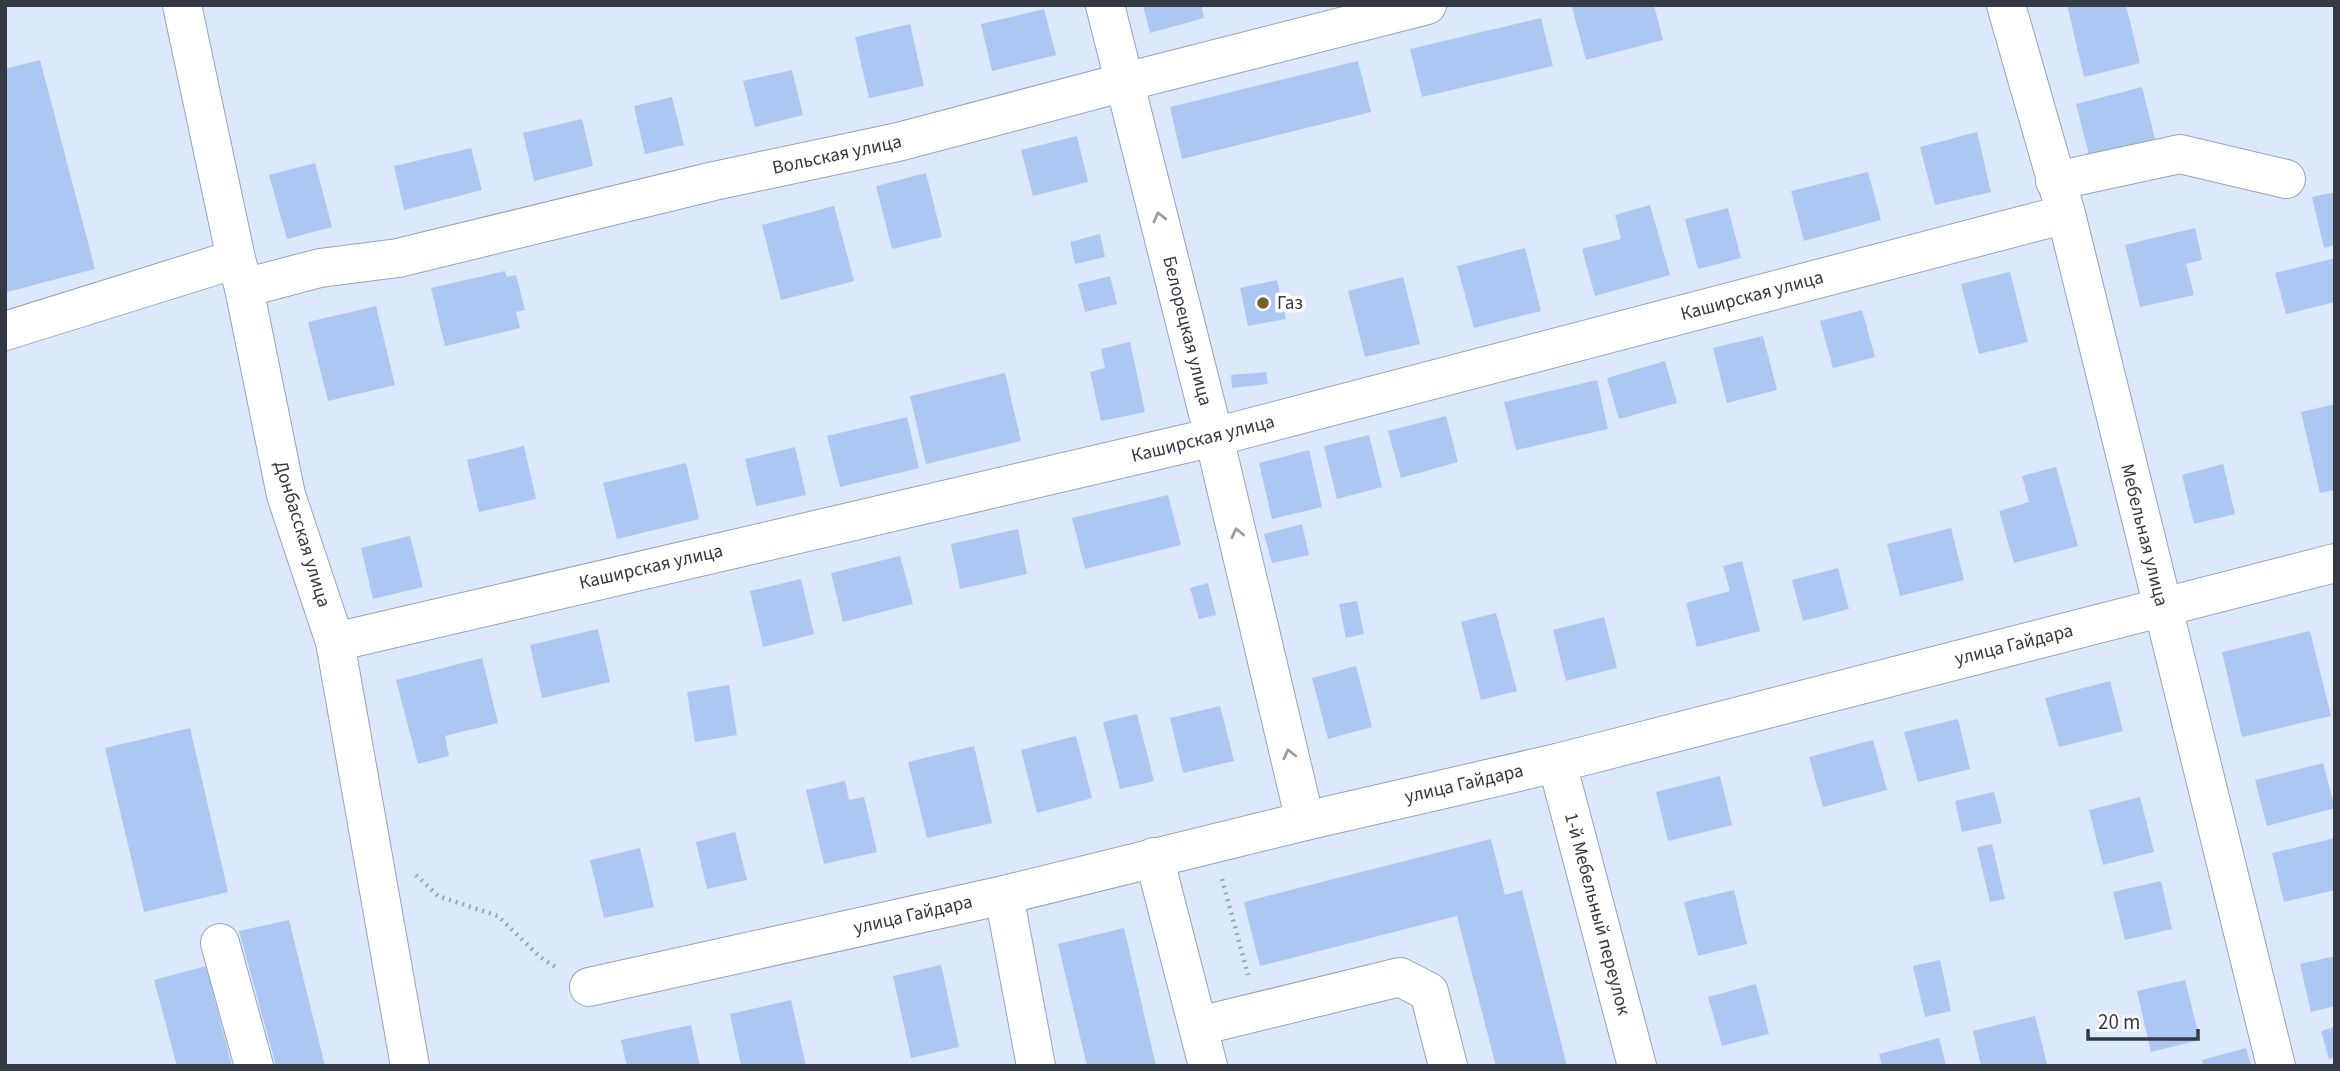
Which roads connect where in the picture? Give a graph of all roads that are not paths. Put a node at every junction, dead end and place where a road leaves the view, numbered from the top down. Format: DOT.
graph roads {
  1 [pos="182,5"];
  2 [pos="1105,5"];
  3 [pos="1427,5"];
  4 [pos="2006,5"];
  5 [pos="1125,82"];
  6 [pos="2286,179"];
  7 [pos="2061,198"];
  8 [pos="240,274"];
  9 [pos="5,331"];
  10 [pos="1214,437"];
  11 [pos="2335,563"];
  12 [pos="2162,607"];
  13 [pos="335,642"];
  14 [pos="1557,763"];
  15 [pos="1305,821"];
  16 [pos="1154,857"];
  17 [pos="1004,895"];
  18 [pos="220,943"];
  19 [pos="589,987"];
  20 [pos="1199,1026"];
  21 [pos="254,1066"];
  22 [pos="410,1066"];
  23 [pos="1036,1066"];
  24 [pos="1209,1066"];
  25 [pos="1448,1066"];
  26 [pos="1637,1066"];
  27 [pos="2276,1066"];
  1 -- 8 [label="street, Донбасская улица"];
  2 -- 5 [label="street, Белорецкая улица"];
  3 -- 5 [label="street, Вольская улица"];
  4 -- 7 [label="street, Мебельная улица"];
  5 -- 8 [label="street, Вольская улица"];
  10 -- 5 [label="street, Белорецкая улица, one-way"];
  6 -- 7 [label="street, Каширская улица"];
  7 -- 10 [label="street, Каширская улица"];
  7 -- 12 [label="street, Мебельная улица"];
  8 -- 9 [label="street, Вольская улица"];
  8 -- 13 [label="street, Донбасская улица"];
  10 -- 13 [label="street, Каширская улица"];
  15 -- 10 [label="street, Белорецкая улица, one-way"];
  11 -- 12 [label="street, улица Гайдара"];
  12 -- 14 [label="street, улица Гайдара"];
  12 -- 27 [label="street, Мебельная улица"];
  13 -- 22 [label="street, Донбасская улица"];
  14 -- 15 [label="street, улица Гайдара"];
  14 -- 26 [label="street, 1-й Мебельный переулок"];
  15 -- 16 [label="street, улица Гайдара"];
  16 -- 17 [label="street, улица Гайдара"];
  16 -- 20 [label="street"];
  17 -- 19 [label="street, улица Гайдара"];
  17 -- 23 [label="street"];
  18 -- 21 [label="street"];
  20 -- 24 [label="street"];
  20 -- 25 [label="street"];
}
